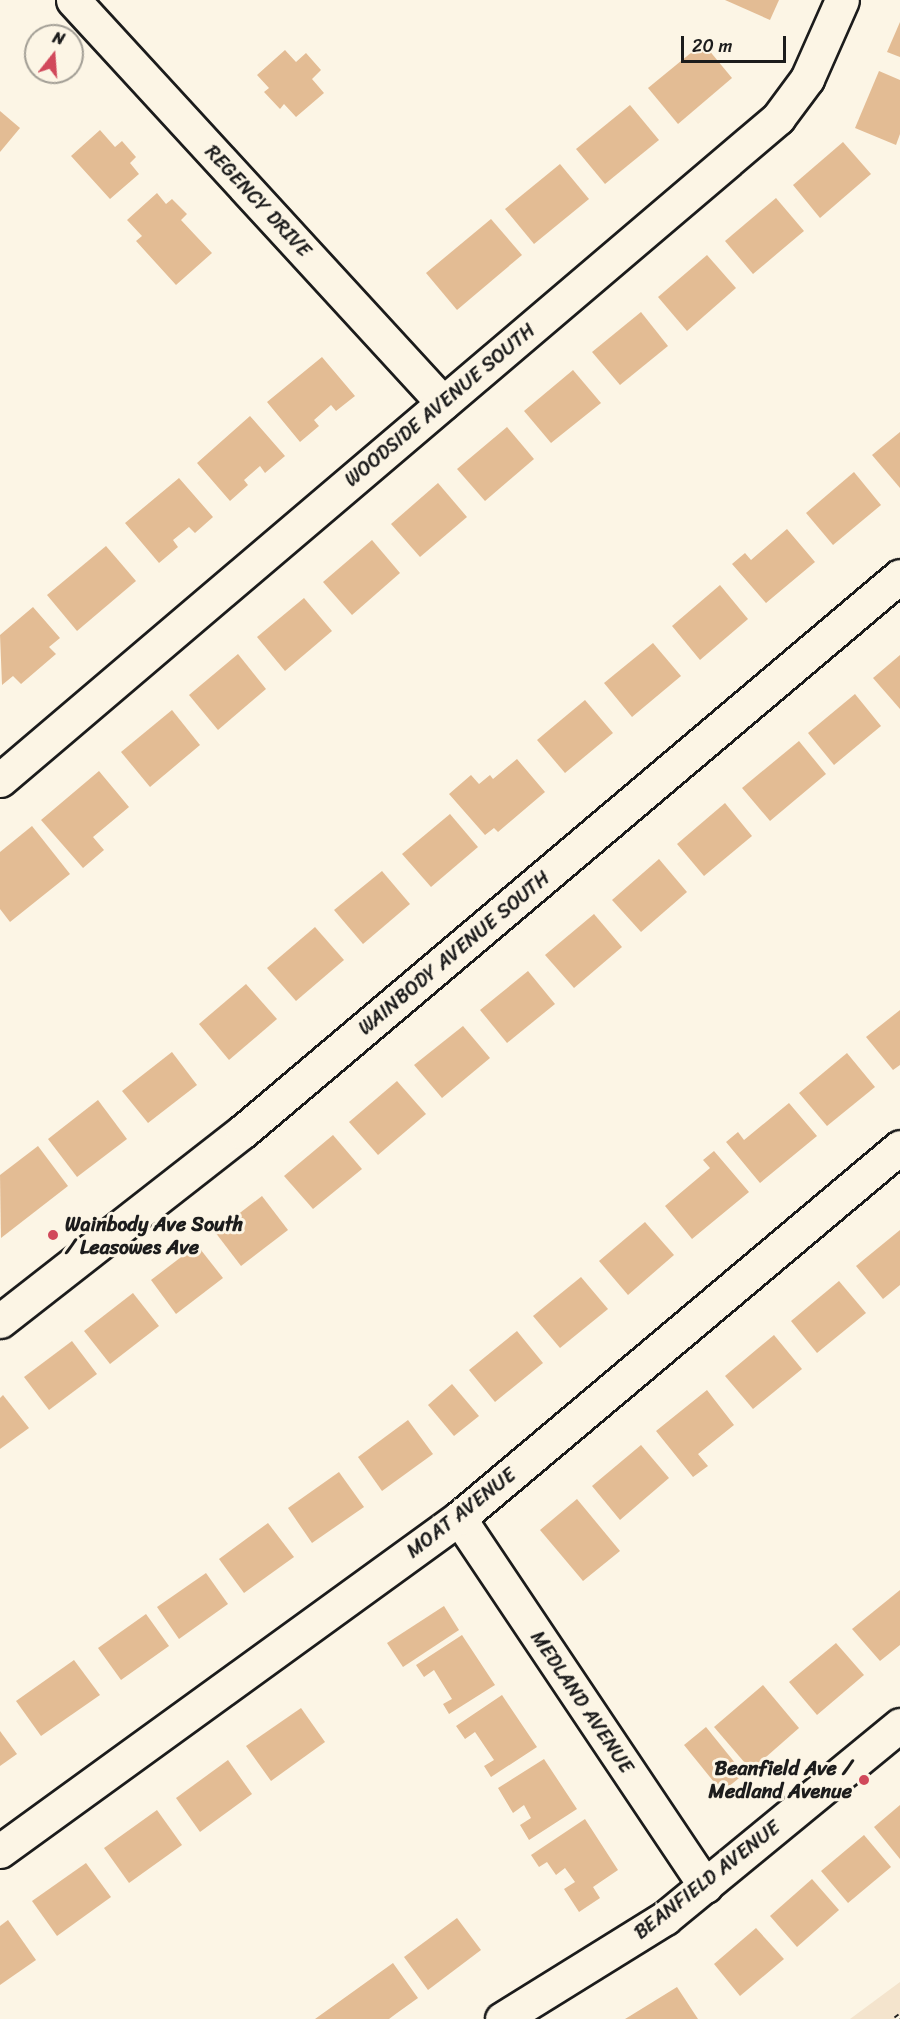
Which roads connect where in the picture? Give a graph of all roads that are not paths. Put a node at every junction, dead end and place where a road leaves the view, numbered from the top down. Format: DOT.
graph roads {
  1 [pos="73,0"];
  2 [pos="842,0"];
  3 [pos="443,403"];
  4 [pos="900,576"];
  5 [pos="0,780"];
  6 [pos="900,1147"];
  7 [pos="0,1321"];
  8 [pos="459,1518"];
  9 [pos="900,1725"];
  10 [pos="0,1851"];
  11 [pos="705,1886"];
  12 [pos="502,2019"];
  1 -- 3 [label="street, REGENCY DRIVE"];
  2 -- 3 [label="street, WOODSIDE AVENUE SOUTH"];
  3 -- 5 [label="street, WOODSIDE AVENUE SOUTH"];
  4 -- 7 [label="street, WAINBODY AVENUE SOUTH"];
  6 -- 8 [label="street, MOAT AVENUE"];
  8 -- 10 [label="street, MOAT AVENUE"];
  8 -- 11 [label="street, MEDLAND AVENUE"];
  9 -- 11 [label="street, BEANFIELD AVENUE"];
  11 -- 12 [label="street, BEANFIELD AVENUE"];
}
